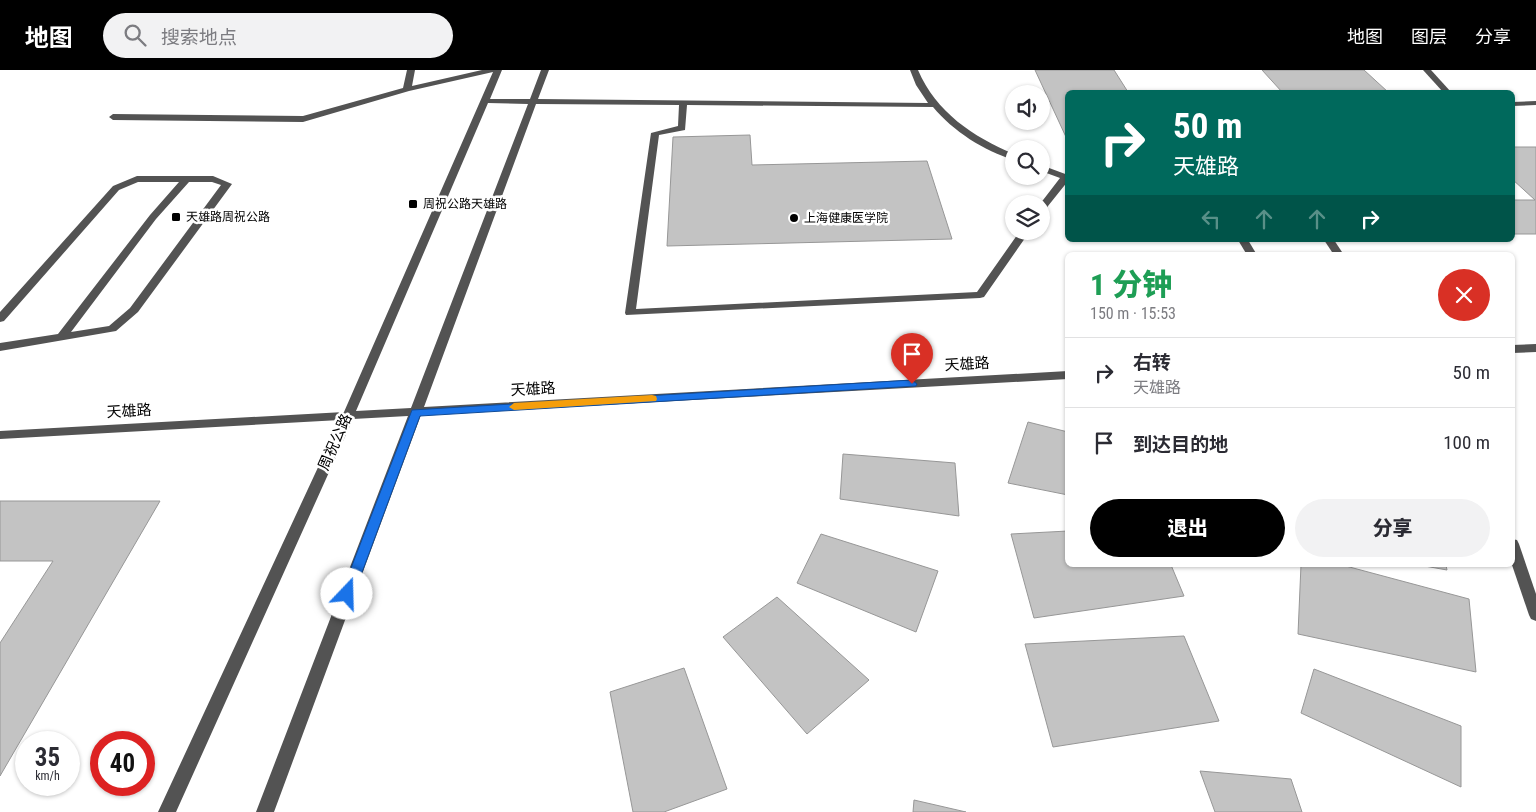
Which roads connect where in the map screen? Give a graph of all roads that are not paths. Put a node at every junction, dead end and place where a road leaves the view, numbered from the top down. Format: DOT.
graph roads {
  1 [pos="411,70"];
  2 [pos="492,70"];
  3 [pos="498,70"];
  4 [pos="545,70"];
  5 [pos="914,70"];
  6 [pos="1427,70"];
  7 [pos="407,89"];
  8 [pos="1445,90"];
  9 [pos="484,101"];
  10 [pos="533,102"];
  11 [pos="684,102"];
  12 [pos="1536,103"];
  13 [pos="1515,104"];
  14 [pos="934,105"];
  15 [pos="114,117"];
  16 [pos="1005,152"];
  17 [pos="1050,171"];
  18 [pos="1065,177"];
  19 [pos="1065,178"];
  20 [pos="186,180"];
  21 [pos="1050,197"];
  22 [pos="1019,240"];
  23 [pos="0,320"];
  24 [pos="62,337"];
  25 [pos="0,347"];
  26 [pos="1536,348"];
  27 [pos="1515,349"];
  28 [pos="1065,375"];
  29 [pos="416,412"];
  30 [pos="348,416"];
  31 [pos="0,435"];
  32 [pos="1515,553"];
  33 [pos="1536,615"];
  34 [pos="167,812"];
  35 [pos="265,812"];
  1 -- 7 [label="street"];
  2 -- 7 [label="street"];
  3 -- 9 [label="street, 周祝公路"];
  4 -- 10 [label="street"];
  5 -- 14 [label="street"];
  6 -- 8 [label="street"];
  7 -- 15 [label="street"];
  9 -- 10 [label="street"];
  9 -- 30 [label="street, 周祝公路"];
  10 -- 11 [label="street"];
  10 -- 29 [label="street"];
  11 -- 14 [label="street"];
  11 -- 22 [label="street"];
  12 -- 13 [label="street"];
  14 -- 16 [label="street"];
  17 -- 18 [label="street"];
  19 -- 21 [label="street"];
  20 -- 23 [label="street"];
  20 -- 24 [label="street"];
  20 -- 24 [label="street"];
  24 -- 25 [label="street"];
  26 -- 27 [label="street"];
  28 -- 29 [label="street, 天雄路"];
  29 -- 30 [label="street, 天雄路"];
  29 -- 35 [label="street"];
  30 -- 31 [label="street, 天雄路"];
  30 -- 34 [label="street, 周祝公路"];
  32 -- 33 [label="street"];
}
